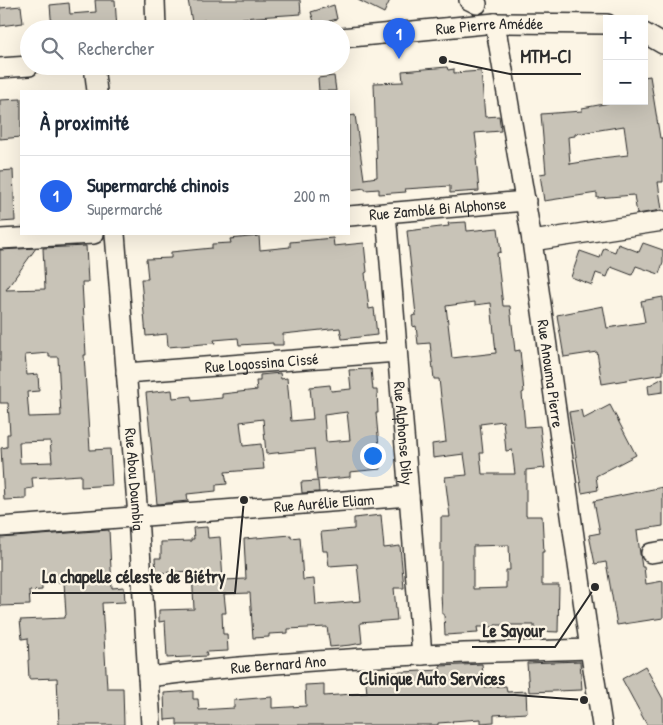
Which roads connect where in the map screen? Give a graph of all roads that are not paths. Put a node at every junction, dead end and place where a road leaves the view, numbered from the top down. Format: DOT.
graph roads {
  1 [pos="155,0"];
  2 [pos="156,20"];
  3 [pos="495,23"];
  4 [pos="603,24"];
  5 [pos="648,35"];
  6 [pos="350,37"];
  7 [pos="663,44"];
  8 [pos="20,67"];
  9 [pos="0,68"];
  10 [pos="95,75"];
  11 [pos="97,90"];
  12 [pos="526,201"];
  13 [pos="386,213"];
  14 [pos="350,216"];
  15 [pos="663,220"];
  16 [pos="75,235"];
  17 [pos="115,235"];
  18 [pos="0,239"];
  19 [pos="532,241"];
  20 [pos="398,352"];
  21 [pos="126,373"];
  22 [pos="409,496"];
  23 [pos="138,516"];
  24 [pos="0,527"];
  25 [pos="590,649"];
  26 [pos="422,654"];
  27 [pos="148,677"];
  28 [pos="151,725"];
  29 [pos="602,725"];
  1 -- 2 [label="street"];
  3 -- 4 [label="street, Rue Pierre Amédée"];
  3 -- 6 [label="street, Rue Pierre Amédée"];
  3 -- 12 [label="street, Rue Anouma Pierre"];
  5 -- 7 [label="street"];
  8 -- 9 [label="street"];
  10 -- 11 [label="street"];
  12 -- 13 [label="street, Rue Zamblé Bi Alphonse"];
  12 -- 19 [label="street, Rue Anouma Pierre"];
  13 -- 14 [label="street, Rue Zamblé Bi Alphonse"];
  13 -- 20 [label="street, Rue Alphonse Diby"];
  15 -- 19 [label="street"];
  16 -- 18 [label="street"];
  17 -- 21 [label="street, Rue Abou Doumbia"];
  19 -- 25 [label="street, Rue Anouma Pierre"];
  20 -- 21 [label="street, Rue Logossina Cissé"];
  20 -- 22 [label="street, Rue Alphonse Diby"];
  21 -- 23 [label="street, Rue Abou Doumbia"];
  22 -- 23 [label="street, Rue Aurélie Eliam"];
  22 -- 26 [label="street, Rue Alphonse Diby"];
  23 -- 24 [label="street, Rue Aurélie Eliam"];
  23 -- 27 [label="street, Rue Abou Doumbia"];
  25 -- 26 [label="street, Rue Bernard Ano"];
  25 -- 29 [label="street, Rue Anouma Pierre"];
  26 -- 27 [label="street, Rue Bernard Ano"];
  27 -- 28 [label="street, Rue Abou Doumbia"];
}
